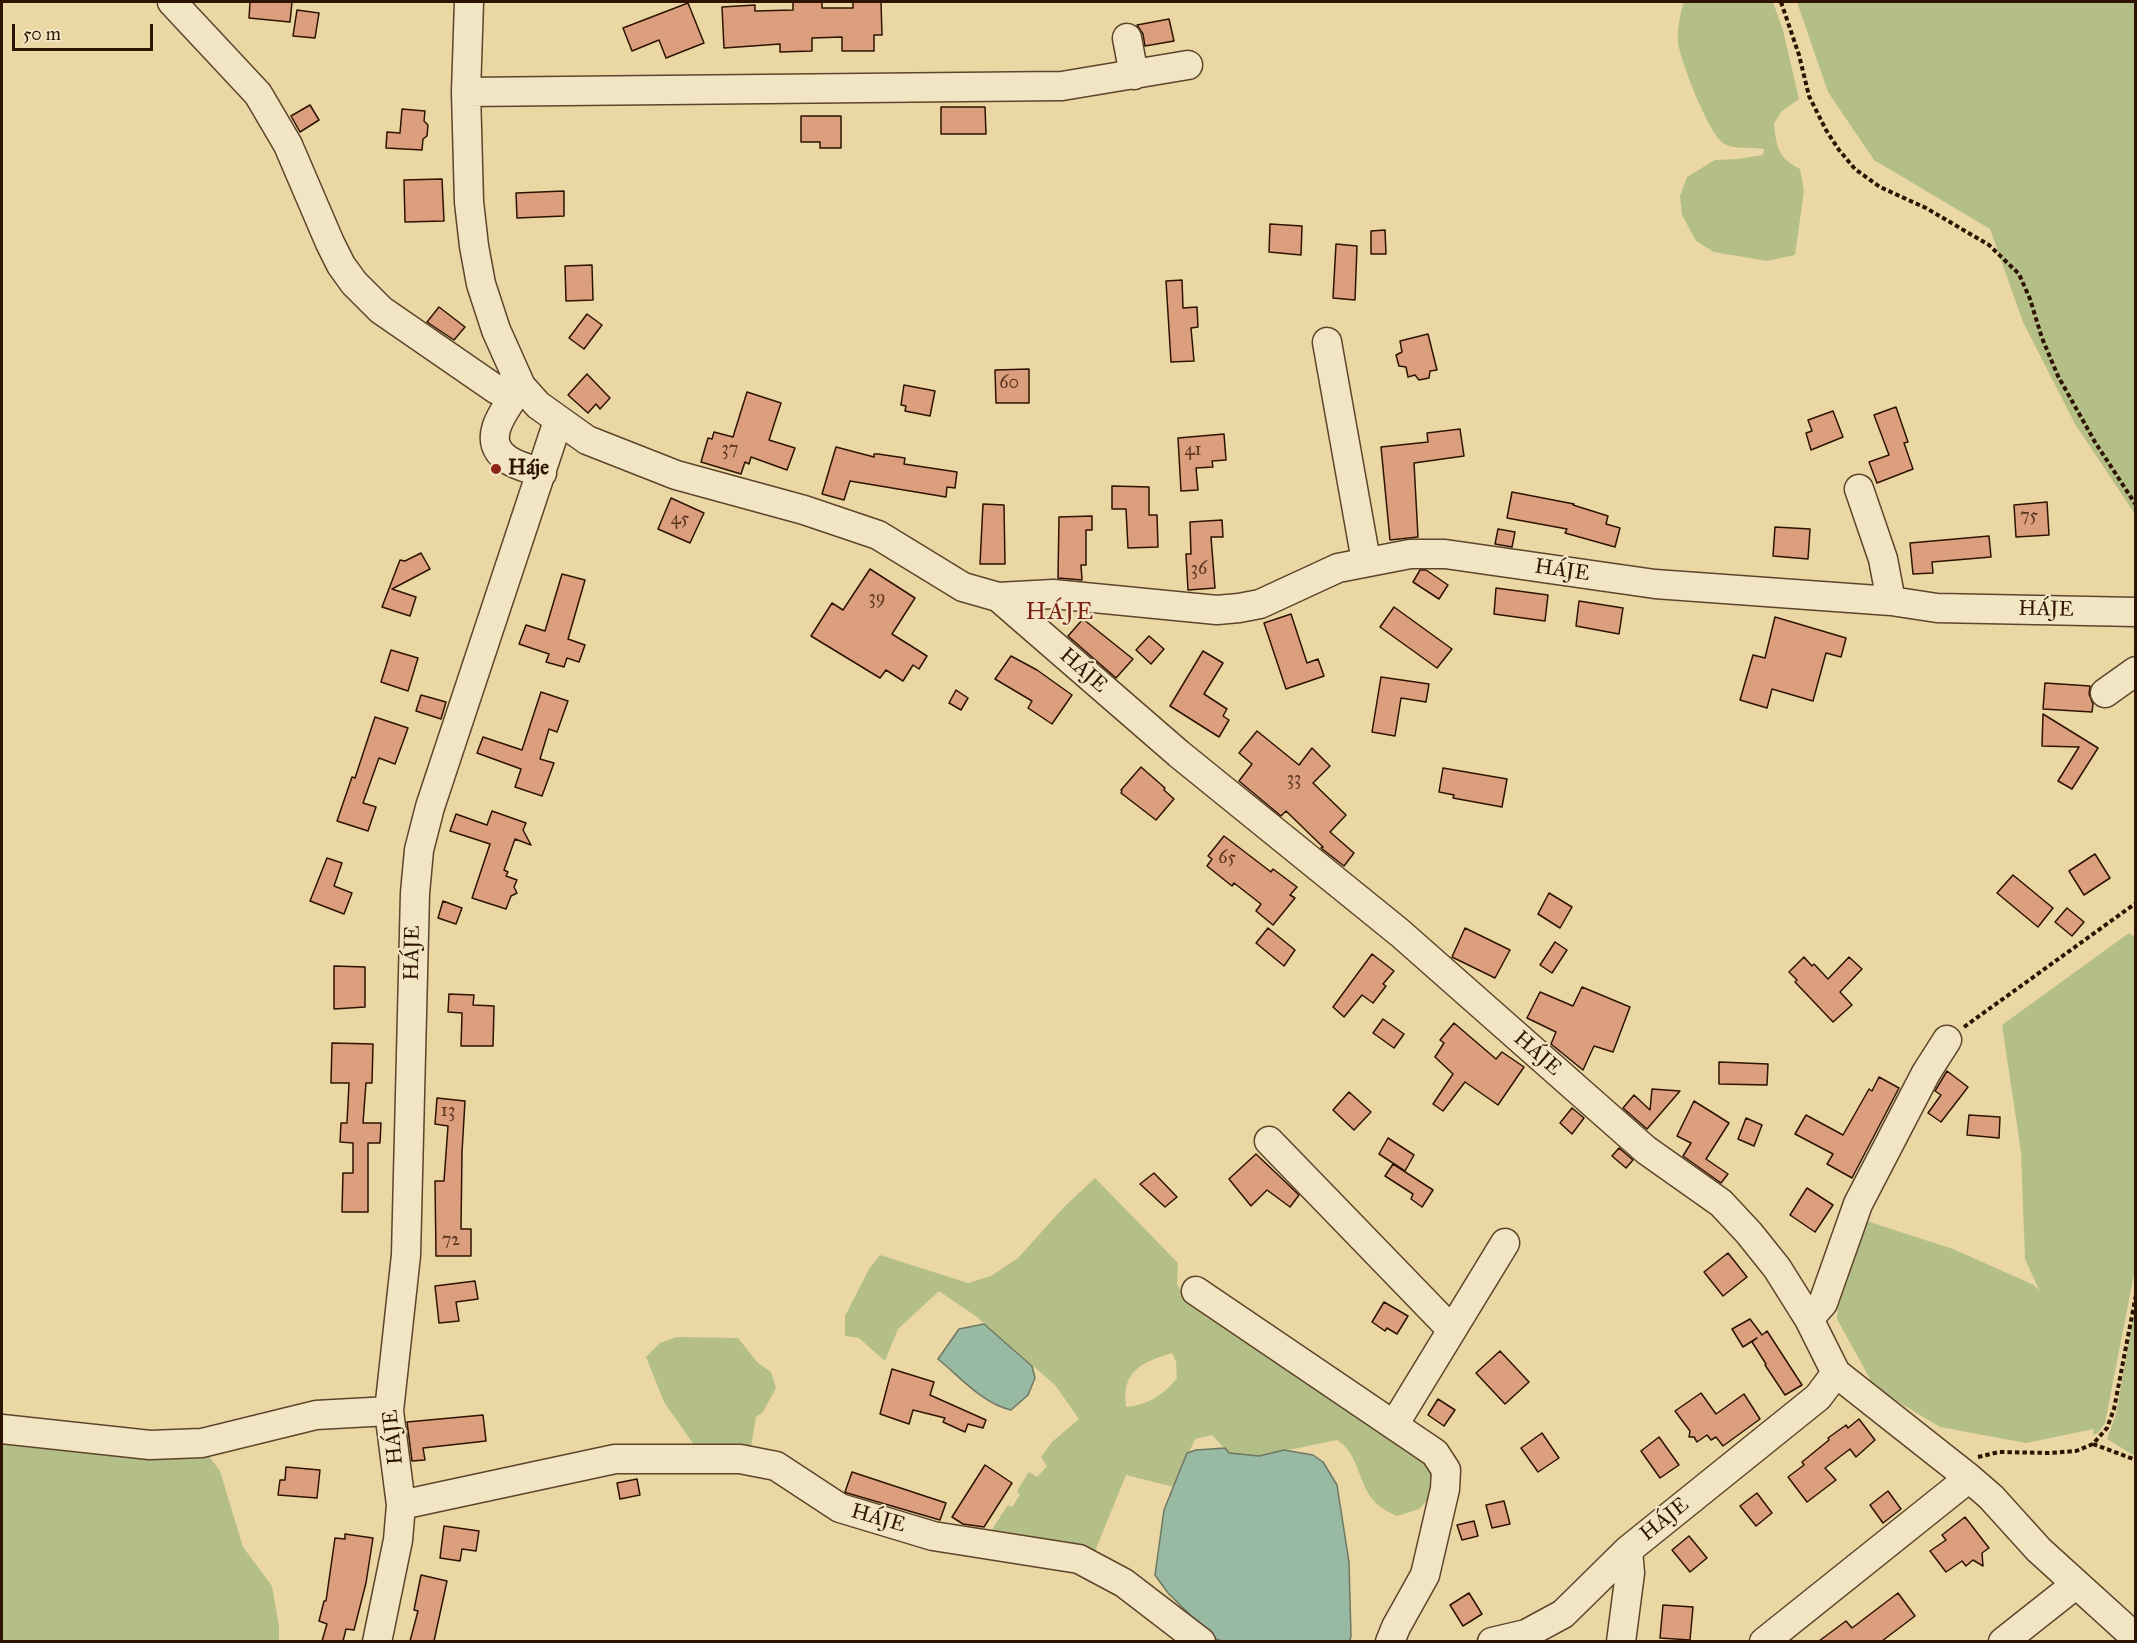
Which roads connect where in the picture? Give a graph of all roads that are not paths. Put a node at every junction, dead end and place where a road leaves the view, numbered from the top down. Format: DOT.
graph roads {
  1 [pos="172,2"];
  2 [pos="470,2"];
  3 [pos="1127,39"];
  4 [pos="1188,65"];
  5 [pos="1134,75"];
  6 [pos="466,92"];
  7 [pos="1327,342"];
  8 [pos="521,386"];
  9 [pos="558,421"];
  10 [pos="542,473"];
  11 [pos="1859,489"];
  12 [pos="1366,561"];
  13 [pos="998,597"];
  14 [pos="1891,601"];
  15 [pos="2136,612"];
  16 [pos="2136,671"];
  17 [pos="2105,693"];
  18 [pos="1947,1040"];
  19 [pos="1269,1141"];
  20 [pos="1505,1243"];
  21 [pos="1196,1291"];
  22 [pos="1809,1319"];
  23 [pos="1452,1330"];
  24 [pos="1836,1373"];
  25 [pos="389,1411"];
  26 [pos="1394,1425"];
  27 [pos="2,1429"];
  28 [pos="1960,1471"];
  29 [pos="402,1505"];
  30 [pos="1628,1550"];
  31 [pos="2075,1585"];
  32 [pos="2136,1638"];
  33 [pos="377,1641"];
  34 [pos="1201,1641"];
  35 [pos="1390,1641"];
  36 [pos="1492,1641"];
  37 [pos="1621,1641"];
  38 [pos="1764,1641"];
  39 [pos="2003,1641"];
  1 -- 8 [label="street"];
  2 -- 6 [label="street, HÁJE"];
  3 -- 5 [label="street"];
  4 -- 5 [label="street"];
  5 -- 6 [label="street"];
  6 -- 8 [label="street, HÁJE"];
  7 -- 12 [label="street"];
  8 -- 9 [label="street, HÁJE"];
  8 -- 10 [label="street"];
  9 -- 10 [label="street, HÁJE"];
  9 -- 13 [label="street, HÁJE"];
  10 -- 25 [label="street, HÁJE"];
  11 -- 14 [label="street"];
  12 -- 13 [label="street, HÁJE"];
  12 -- 14 [label="street, HÁJE"];
  13 -- 22 [label="street, HÁJE"];
  14 -- 15 [label="street, HÁJE"];
  16 -- 17 [label="street"];
  18 -- 22 [label="street"];
  19 -- 23 [label="street"];
  20 -- 23 [label="street"];
  21 -- 26 [label="street"];
  22 -- 24 [label="street, HÁJE"];
  23 -- 26 [label="street"];
  24 -- 28 [label="street"];
  24 -- 30 [label="street, HÁJE"];
  25 -- 27 [label="street"];
  25 -- 29 [label="street, HÁJE"];
  26 -- 35 [label="street"];
  28 -- 31 [label="street"];
  28 -- 38 [label="street"];
  29 -- 33 [label="street, HÁJE"];
  29 -- 34 [label="street, HÁJE"];
  30 -- 36 [label="street, HÁJE"];
  30 -- 37 [label="street"];
  31 -- 32 [label="street"];
  31 -- 39 [label="street"];
}
